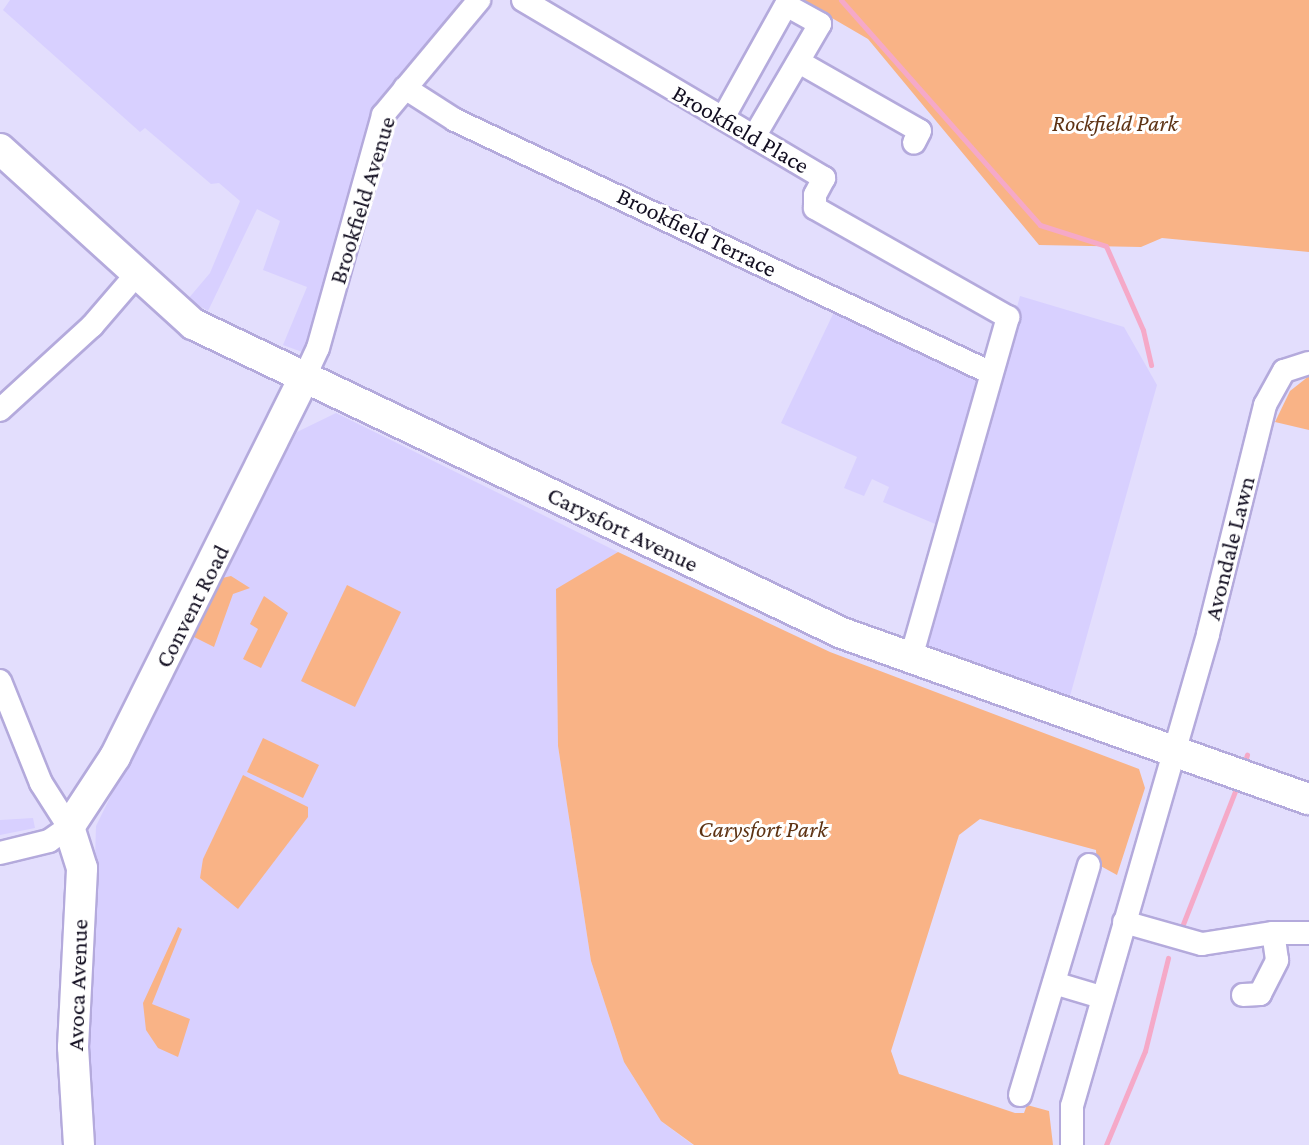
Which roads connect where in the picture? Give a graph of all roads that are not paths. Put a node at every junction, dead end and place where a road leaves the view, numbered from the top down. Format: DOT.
graph roads {
  1 [pos="479,0"];
  2 [pos="523,0"];
  3 [pos="799,62"];
  4 [pos="405,88"];
  5 [pos="723,118"];
  6 [pos="754,137"];
  7 [pos="914,143"];
  8 [pos="0,149"];
  9 [pos="135,276"];
  10 [pos="1309,363"];
  11 [pos="991,373"];
  12 [pos="304,378"];
  13 [pos="0,410"];
  14 [pos="910,660"];
  15 [pos="0,681"];
  16 [pos="1175,753"];
  17 [pos="1309,799"];
  18 [pos="69,827"];
  19 [pos="0,853"];
  20 [pos="1089,865"];
  21 [pos="1124,922"];
  22 [pos="1273,933"];
  23 [pos="1309,933"];
  24 [pos="1054,983"];
  25 [pos="1243,995"];
  26 [pos="1101,997"];
  27 [pos="1020,1095"];
  28 [pos="79,1145"];
  29 [pos="1072,1145"];
  1 -- 4 [label="street, Brookfield Avenue"];
  2 -- 5 [label="street, Brookfield Place"];
  3 -- 5 [label="street"];
  3 -- 6 [label="street"];
  3 -- 7 [label="street"];
  4 -- 11 [label="street, Brookfield Terrace"];
  4 -- 12 [label="street, Brookfield Avenue"];
  5 -- 6 [label="street, Brookfield Place"];
  6 -- 11 [label="street, Brookfield Place"];
  8 -- 9 [label="main road, Carysfort Avenue"];
  9 -- 12 [label="main road, Carysfort Avenue"];
  9 -- 13 [label="street"];
  10 -- 16 [label="street, Avondale Lawn"];
  11 -- 14 [label="street"];
  12 -- 14 [label="main road, Carysfort Avenue"];
  12 -- 18 [label="main road, Convent Road"];
  14 -- 16 [label="main road, Carysfort Avenue"];
  15 -- 18 [label="street"];
  16 -- 17 [label="main road, Carysfort Avenue"];
  16 -- 21 [label="street"];
  18 -- 19 [label="street"];
  18 -- 28 [label="main road, Avoca Avenue"];
  20 -- 24 [label="street"];
  21 -- 22 [label="street"];
  21 -- 26 [label="street"];
  22 -- 23 [label="street"];
  22 -- 25 [label="street"];
  24 -- 26 [label="street"];
  24 -- 27 [label="street"];
  26 -- 29 [label="street"];
}
